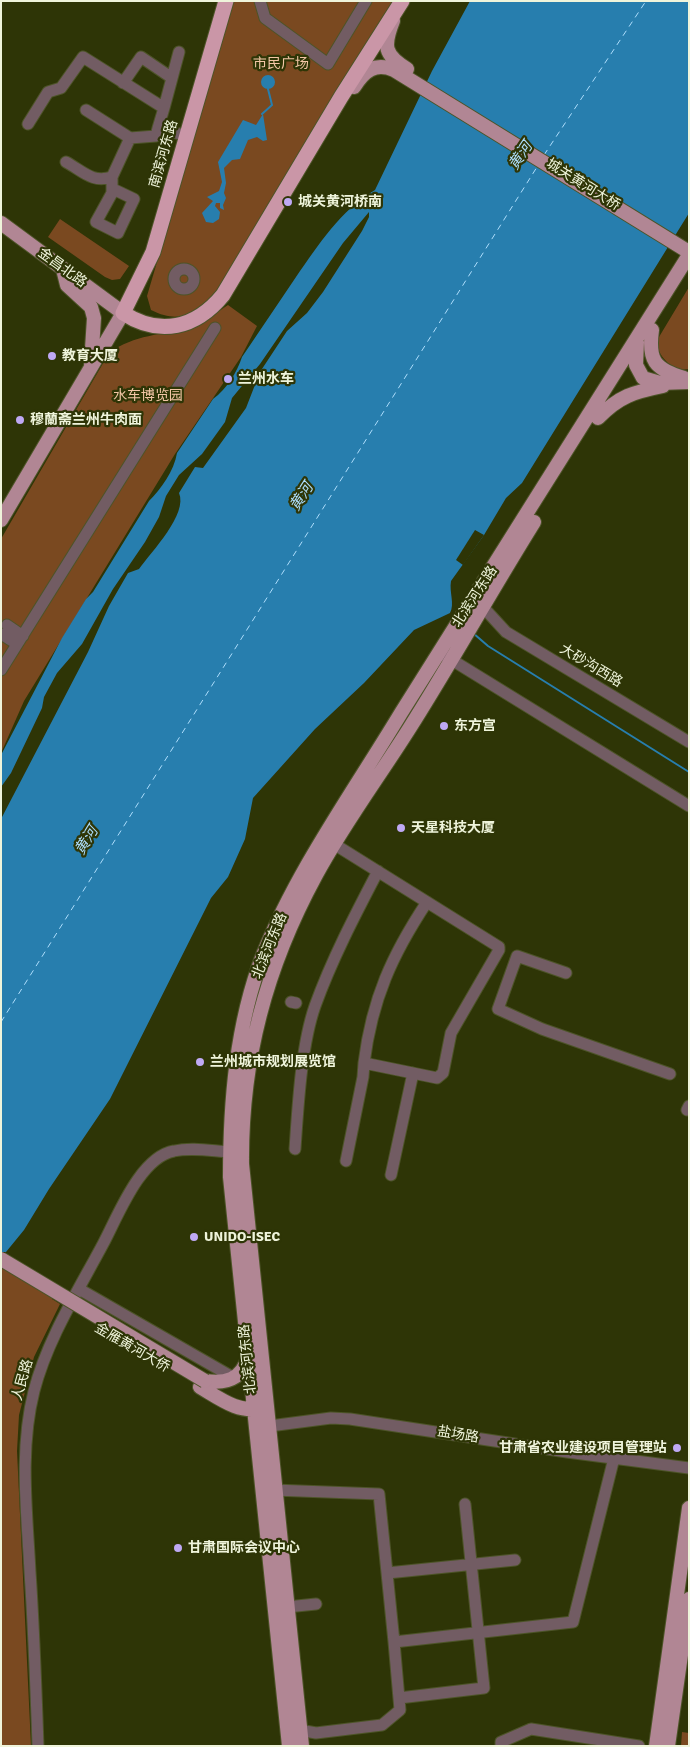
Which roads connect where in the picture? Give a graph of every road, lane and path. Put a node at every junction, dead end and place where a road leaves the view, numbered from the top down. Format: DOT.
graph roads {
  1 [pos="226,1"];
  2 [pos="272,1"];
  3 [pos="366,1"];
  4 [pos="403,1"];
  5 [pos="260,4"];
  6 [pos="179,52"];
  7 [pos="403,70"];
  8 [pos="172,78"];
  9 [pos="123,83"];
  10 [pos="164,108"];
  11 [pos="86,110"];
  12 [pos="28,124"];
  13 [pos="158,128"];
  14 [pos="187,136"];
  15 [pos="130,138"];
  16 [pos="66,162"];
  17 [pos="297,174"];
  18 [pos="1,224"];
  19 [pos="689,243"];
  20 [pos="689,253"];
  21 [pos="63,269"];
  22 [pos="689,270"];
  23 [pos="123,313"];
  24 [pos="214,328"];
  25 [pos="646,332"];
  26 [pos="633,367"];
  27 [pos="89,372"];
  28 [pos="684,380"];
  29 [pos="606,389"];
  30 [pos="598,418"];
  31 [pos="1,520"];
  32 [pos="475,612"];
  33 [pos="4,630"];
  34 [pos="20,640"];
  35 [pos="447,652"];
  36 [pos="1,670"];
  37 [pos="689,742"];
  38 [pos="689,806"];
  39 [pos="334,844"];
  40 [pos="378,871"];
  41 [pos="427,902"];
  42 [pos="566,973"];
  43 [pos="364,1063"];
  44 [pos="413,1073"];
  45 [pos="670,1074"];
  46 [pos="295,1149"];
  47 [pos="230,1152"];
  48 [pos="346,1161"];
  49 [pos="392,1175"];
  50 [pos="1,1259"];
  51 [pos="1,1269"];
  52 [pos="80,1289"];
  53 [pos="248,1358"];
  54 [pos="234,1378"];
  55 [pos="203,1384"];
  56 [pos="260,1404"];
  57 [pos="263,1427"];
  58 [pos="614,1458"];
  59 [pos="689,1468"];
  60 [pos="274,1490"];
  61 [pos="465,1504"];
  62 [pos="689,1508"];
  63 [pos="515,1560"];
  64 [pos="471,1564"];
  65 [pos="387,1573"];
  66 [pos="689,1599"];
  67 [pos="316,1604"];
  68 [pos="287,1607"];
  69 [pos="478,1632"];
  70 [pos="394,1642"];
  71 [pos="399,1698"];
  72 [pos="294,1729"];
  73 [pos="593,1742"];
  74 [pos="38,1746"];
  75 [pos="289,1746"];
  76 [pos="302,1746"];
  77 [pos="501,1746"];
  78 [pos="640,1746"];
  79 [pos="656,1746"];
  80 [pos="668,1746"];
  1 -- 14 [label="highway, 南滨河东路"];
  2 -- 5 [label="street"];
  3 -- 5 [label="street"];
  4 -- 7 [label="main road"];
  4 -- 17 [label="highway"];
  6 -- 8 [label="street"];
  7 -- 17 [label="main road"];
  7 -- 19 [label="main road, 城关黄河大桥"];
  7 -- 20 [label="main road, 城关黄河大桥"];
  8 -- 9 [label="street"];
  8 -- 10 [label="street"];
  9 -- 10 [label="street"];
  9 -- 12 [label="street"];
  10 -- 13 [label="street"];
  11 -- 15 [label="street"];
  13 -- 14 [label="street"];
  13 -- 15 [label="street"];
  14 -- 23 [label="highway, 南滨河东路"];
  15 -- 16 [label="street"];
  17 -- 23 [label="highway"];
  18 -- 21 [label="main road, 金昌北路"];
  20 -- 25 [label="main road, 北滨河东路"];
  21 -- 23 [label="main road, 金昌北路"];
  21 -- 27 [label="main road"];
  22 -- 25 [label="main road, 北滨河东路"];
  23 -- 27 [label="main road, 南滨河东路"];
  24 -- 34 [label="street"];
  25 -- 26 [label="main road, 北滨河东路"];
  25 -- 28 [label="main road"];
  25 -- 29 [label="main road, 北滨河东路"];
  26 -- 28 [label="main road"];
  26 -- 29 [label="main road"];
  26 -- 30 [label="main road, 北滨河东路"];
  27 -- 31 [label="main road, 南滨河东路"];
  28 -- 30 [label="main road"];
  29 -- 32 [label="main road, 北滨河东路"];
  30 -- 32 [label="main road, 北滨河东路"];
  32 -- 35 [label="main road, 北滨河东路"];
  32 -- 37 [label="street, 大砂沟西路"];
  33 -- 34 [label="street"];
  34 -- 36 [label="street"];
  35 -- 38 [label="street"];
  35 -- 39 [label="main road, 北滨河东路"];
  35 -- 47 [label="main road, 北滨河东路"];
  39 -- 40 [label="street"];
  39 -- 56 [label="main road, 北滨河东路"];
  40 -- 41 [label="street"];
  40 -- 46 [label="street"];
  41 -- 43 [label="street"];
  41 -- 44 [label="street"];
  42 -- 45 [label="street"];
  43 -- 44 [label="street"];
  43 -- 48 [label="street"];
  44 -- 49 [label="street"];
  47 -- 52 [label="street, 人民路"];
  47 -- 53 [label="main road, 北滨河东路"];
  50 -- 55 [label="main road, 金雁黄河大侨, bridge"];
  51 -- 55 [label="main road, 金雁黄河大侨"];
  52 -- 54 [label="street"];
  52 -- 74 [label="street, 人民路"];
  53 -- 54 [label="main road"];
  53 -- 56 [label="main road, 北滨河东路"];
  54 -- 55 [label="main road"];
  55 -- 56 [label="main road"];
  56 -- 57 [label="main road, 北滨河东路"];
  57 -- 58 [label="street, 盐场路"];
  57 -- 60 [label="main road, 北滨河东路"];
  57 -- 72 [label="main road, 北滨河东路"];
  58 -- 59 [label="street, 盐场路"];
  58 -- 69 [label="street"];
  60 -- 65 [label="street"];
  60 -- 68 [label="main road, 北滨河东路"];
  61 -- 64 [label="street"];
  62 -- 79 [label="main road"];
  63 -- 64 [label="street"];
  64 -- 65 [label="street"];
  64 -- 69 [label="street"];
  65 -- 70 [label="street"];
  66 -- 80 [label="main road"];
  67 -- 68 [label="street"];
  68 -- 72 [label="main road, 北滨河东路"];
  69 -- 70 [label="street"];
  69 -- 71 [label="street"];
  70 -- 71 [label="street"];
  71 -- 72 [label="street"];
  72 -- 75 [label="main road, 北滨河东路"];
  72 -- 76 [label="main road, 北滨河东路"];
  73 -- 77 [label="street"];
  73 -- 78 [label="street"];
}
